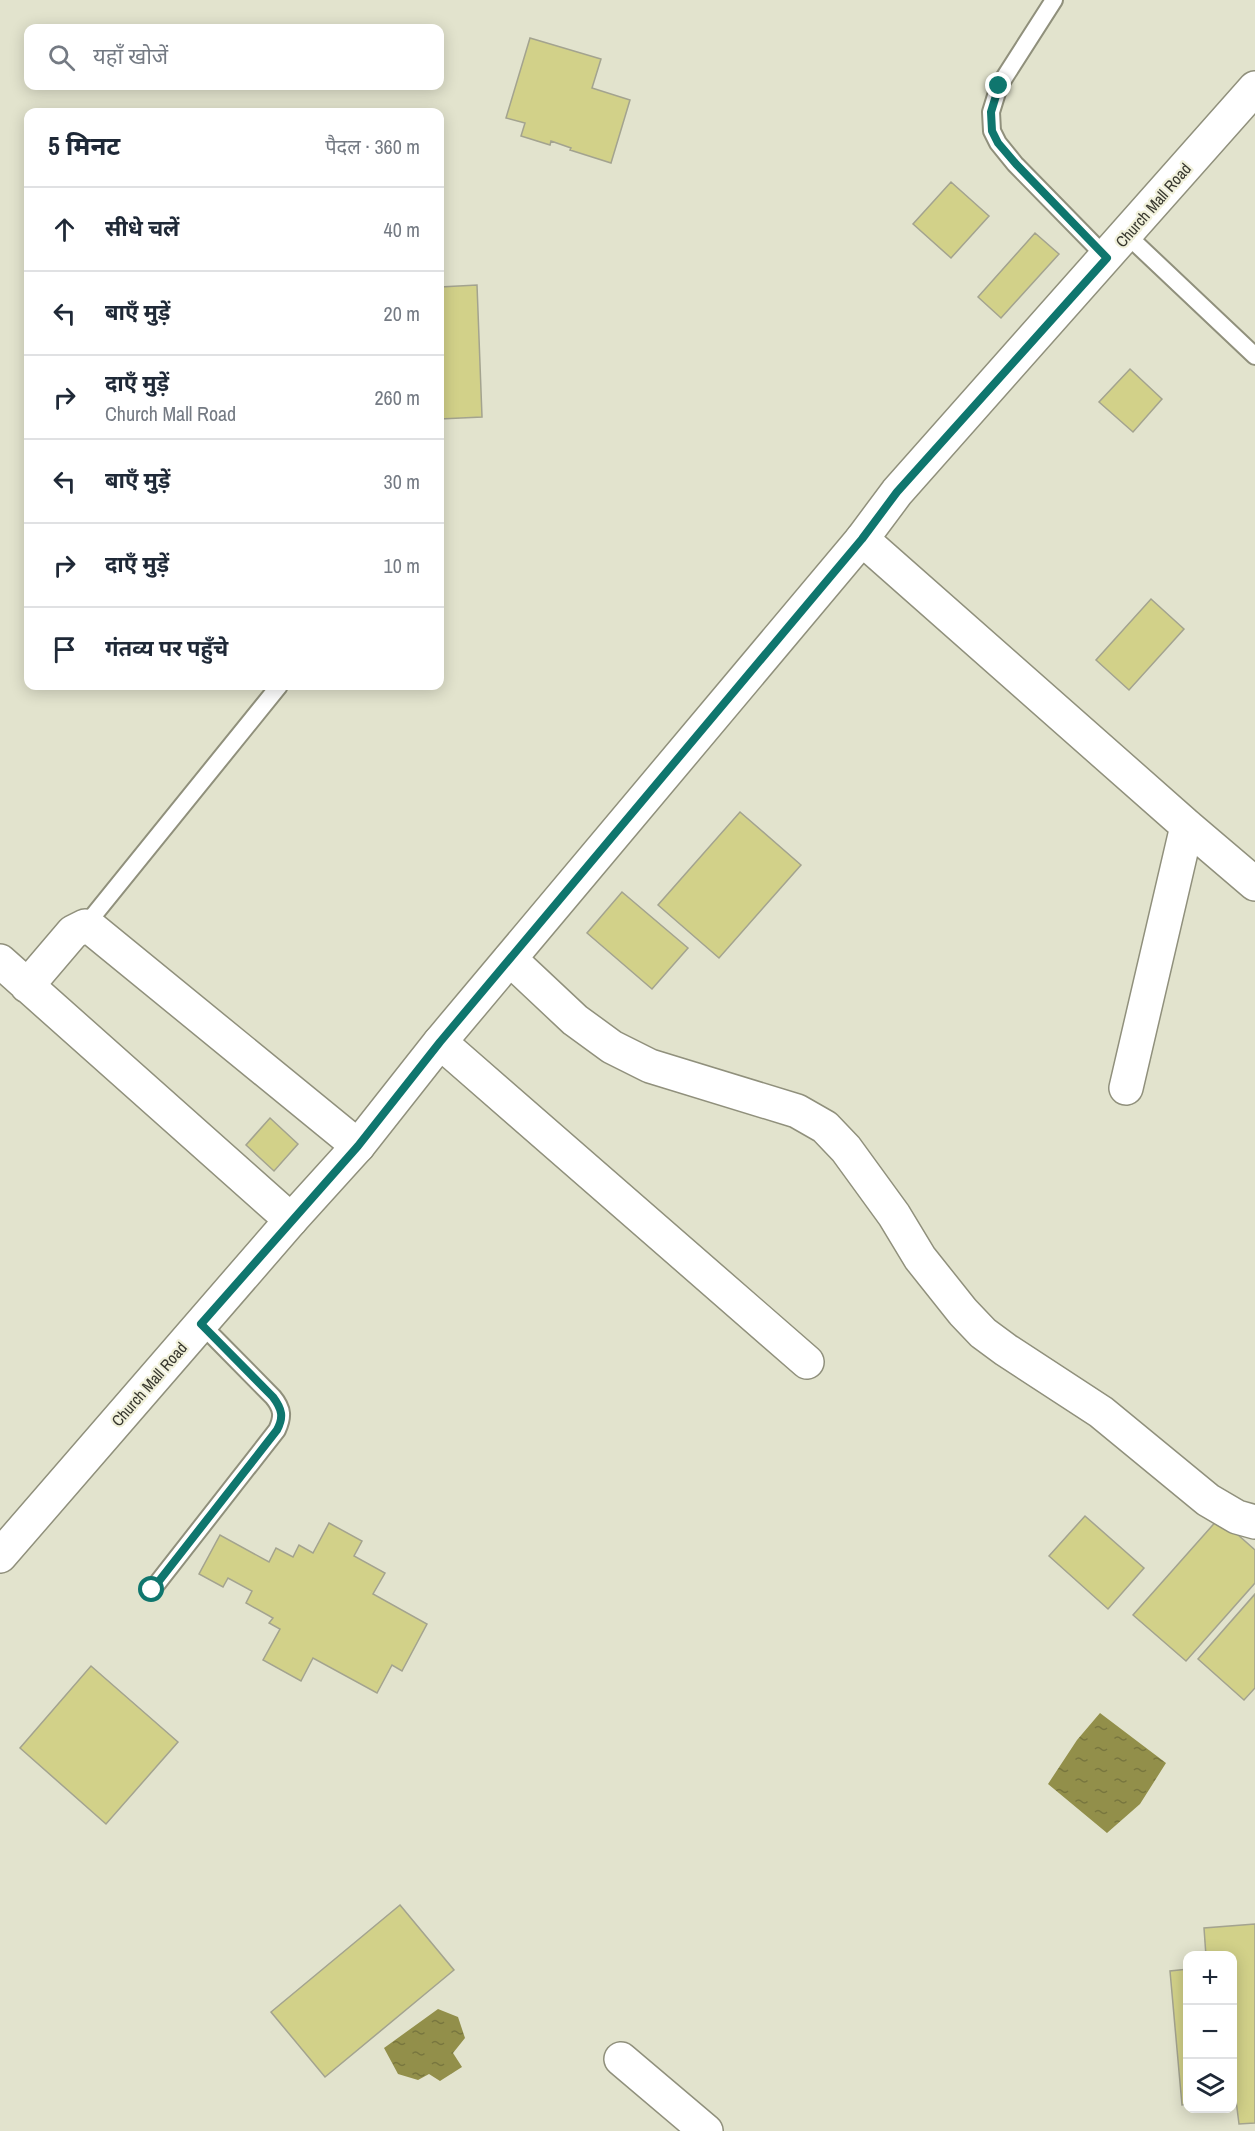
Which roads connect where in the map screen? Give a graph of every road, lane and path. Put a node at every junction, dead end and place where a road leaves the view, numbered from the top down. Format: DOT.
graph roads {
  1 [pos="1054,0"];
  2 [pos="1255,88"];
  3 [pos="1117,246"];
  4 [pos="1255,356"];
  5 [pos="862,539"];
  6 [pos="276,690"];
  7 [pos="1187,826"];
  8 [pos="1255,884"];
  9 [pos="85,926"];
  10 [pos="510,959"];
  11 [pos="0,962"];
  12 [pos="27,986"];
  13 [pos="440,1042"];
  14 [pos="1126,1088"];
  15 [pos="358,1146"];
  16 [pos="291,1220"];
  17 [pos="201,1324"];
  18 [pos="807,1362"];
  19 [pos="1255,1522"];
  20 [pos="0,1556"];
  21 [pos="152,1590"];
  22 [pos="621,2059"];
  23 [pos="706,2131"];
  1 -- 3 [label="lane"];
  2 -- 3 [label="street, Church Mall Road"];
  3 -- 4 [label="lane"];
  3 -- 5 [label="street, Church Mall Road"];
  5 -- 7 [label="street"];
  5 -- 10 [label="street, Church Mall Road"];
  6 -- 9 [label="lane"];
  7 -- 8 [label="street"];
  7 -- 14 [label="street"];
  9 -- 12 [label="street"];
  9 -- 15 [label="street"];
  10 -- 13 [label="street, Church Mall Road"];
  10 -- 19 [label="street"];
  11 -- 12 [label="street"];
  12 -- 16 [label="street"];
  13 -- 15 [label="street, Church Mall Road"];
  13 -- 18 [label="street"];
  15 -- 16 [label="street, Church Mall Road"];
  16 -- 17 [label="street, Church Mall Road"];
  17 -- 20 [label="street, Church Mall Road"];
  17 -- 21 [label="lane"];
  22 -- 23 [label="street"];
}
